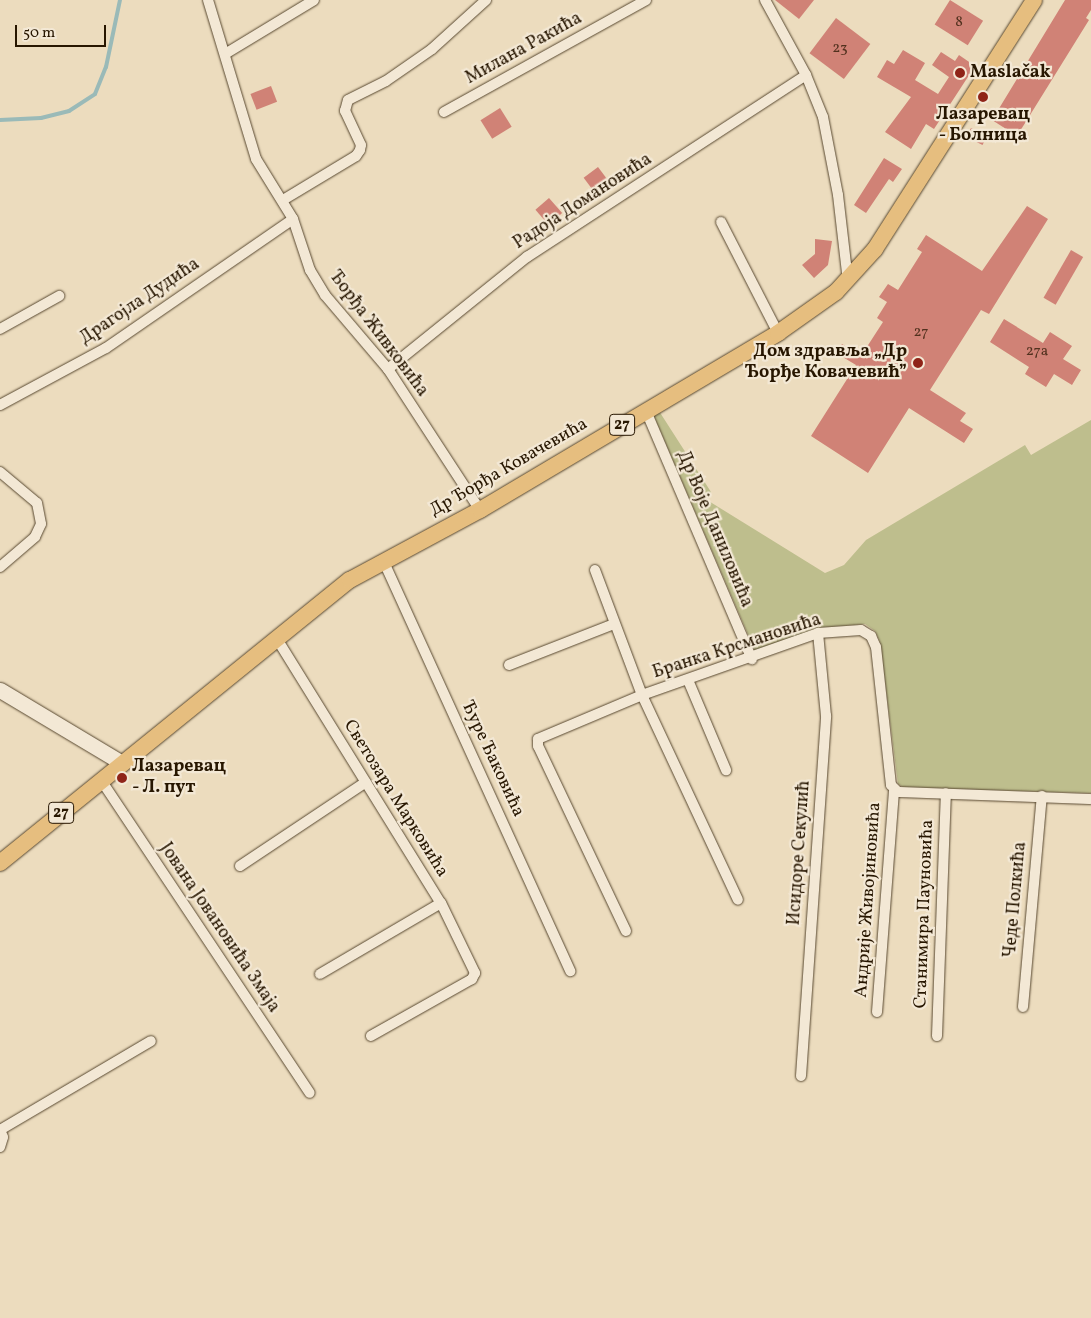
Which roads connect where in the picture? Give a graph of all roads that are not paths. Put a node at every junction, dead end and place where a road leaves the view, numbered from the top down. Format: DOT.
graph roads {
  1 [pos="208,0"];
  2 [pos="314,0"];
  3 [pos="486,0"];
  4 [pos="646,0"];
  5 [pos="765,0"];
  6 [pos="1034,0"];
  7 [pos="225,54"];
  8 [pos="806,75"];
  9 [pos="444,112"];
  10 [pos="283,200"];
  11 [pos="293,219"];
  12 [pos="721,222"];
  13 [pos="848,281"];
  14 [pos="59,296"];
  15 [pos="0,329"];
  16 [pos="778,333"];
  17 [pos="388,369"];
  18 [pos="0,405"];
  19 [pos="646,411"];
  20 [pos="0,472"];
  21 [pos="480,510"];
  22 [pos="383,560"];
  23 [pos="0,567"];
  24 [pos="595,570"];
  25 [pos="614,624"];
  26 [pos="818,633"];
  27 [pos="277,639"];
  28 [pos="752,659"];
  29 [pos="509,664"];
  30 [pos="688,680"];
  31 [pos="0,690"];
  32 [pos="642,695"];
  33 [pos="122,763"];
  34 [pos="726,770"];
  35 [pos="101,780"];
  36 [pos="366,782"];
  37 [pos="894,789"];
  38 [pos="946,793"];
  39 [pos="1042,796"];
  40 [pos="1091,799"];
  41 [pos="0,863"];
  42 [pos="240,866"];
  43 [pos="738,900"];
  44 [pos="441,903"];
  45 [pos="626,931"];
  46 [pos="570,970"];
  47 [pos="320,974"];
  48 [pos="1023,1007"];
  49 [pos="877,1012"];
  50 [pos="371,1036"];
  51 [pos="937,1036"];
  52 [pos="151,1041"];
  53 [pos="801,1076"];
  54 [pos="310,1093"];
  55 [pos="0,1130"];
  56 [pos="0,1147"];
  1 -- 7 [label="street, Ђорђа Живковића"];
  2 -- 7 [label="street"];
  3 -- 10 [label="street"];
  4 -- 9 [label="street, Милана Ракића"];
  5 -- 8 [label="street"];
  6 -- 13 [label="main road, Др Ђорђа Ковачевића / 27"];
  7 -- 10 [label="street, Ђорђа Живковића"];
  8 -- 13 [label="street"];
  8 -- 17 [label="street, Радоја Домановића"];
  10 -- 11 [label="street, Ђорђа Живковића"];
  11 -- 17 [label="street, Ђорђа Живковића"];
  11 -- 18 [label="street, Драгојла Дудића"];
  12 -- 16 [label="street"];
  13 -- 16 [label="main road, Др Ђорђа Ковачевића / 27"];
  14 -- 15 [label="street"];
  16 -- 19 [label="main road, Др Ђорђа Ковачевића / 27"];
  17 -- 21 [label="street, Ђорђа Живковића"];
  19 -- 21 [label="main road, Др Ђорђа Ковачевића / 27"];
  19 -- 28 [label="street, Др Воје Даниловића"];
  20 -- 23 [label="street"];
  21 -- 22 [label="main road, Др Ђорђа Ковачевића / 27"];
  22 -- 27 [label="main road, Др Ђорђа Ковачевића / 27"];
  22 -- 46 [label="street, Ђуре Ђаковића"];
  24 -- 25 [label="street"];
  25 -- 29 [label="street"];
  25 -- 32 [label="street"];
  26 -- 28 [label="street, Бранка Крсмановића"];
  26 -- 37 [label="street, Бранка Крсмановића"];
  26 -- 53 [label="street, Исидоре Секулић"];
  27 -- 33 [label="main road, Др Ђорђа Ковачевића / 27"];
  27 -- 36 [label="street, Светозара Марковића"];
  28 -- 30 [label="street, Бранка Крсмановића"];
  30 -- 32 [label="street, Бранка Крсмановића"];
  30 -- 34 [label="street"];
  31 -- 33 [label="street"];
  32 -- 43 [label="street"];
  32 -- 45 [label="street, Бранка Крсмановића"];
  33 -- 35 [label="main road, 27"];
  35 -- 41 [label="main road, 27"];
  35 -- 54 [label="street, Јована Јовановића Змаја"];
  36 -- 42 [label="street"];
  36 -- 44 [label="street, Светозара Марковића"];
  37 -- 38 [label="street"];
  37 -- 49 [label="street, Андрије Живојиновића"];
  38 -- 39 [label="street"];
  38 -- 51 [label="street, Станимира Пауновића"];
  39 -- 40 [label="street"];
  39 -- 48 [label="street, Чеде Полкића"];
  44 -- 47 [label="street"];
  44 -- 50 [label="street, Светозара Марковића"];
  52 -- 55 [label="street"];
  55 -- 56 [label="street"];
}
